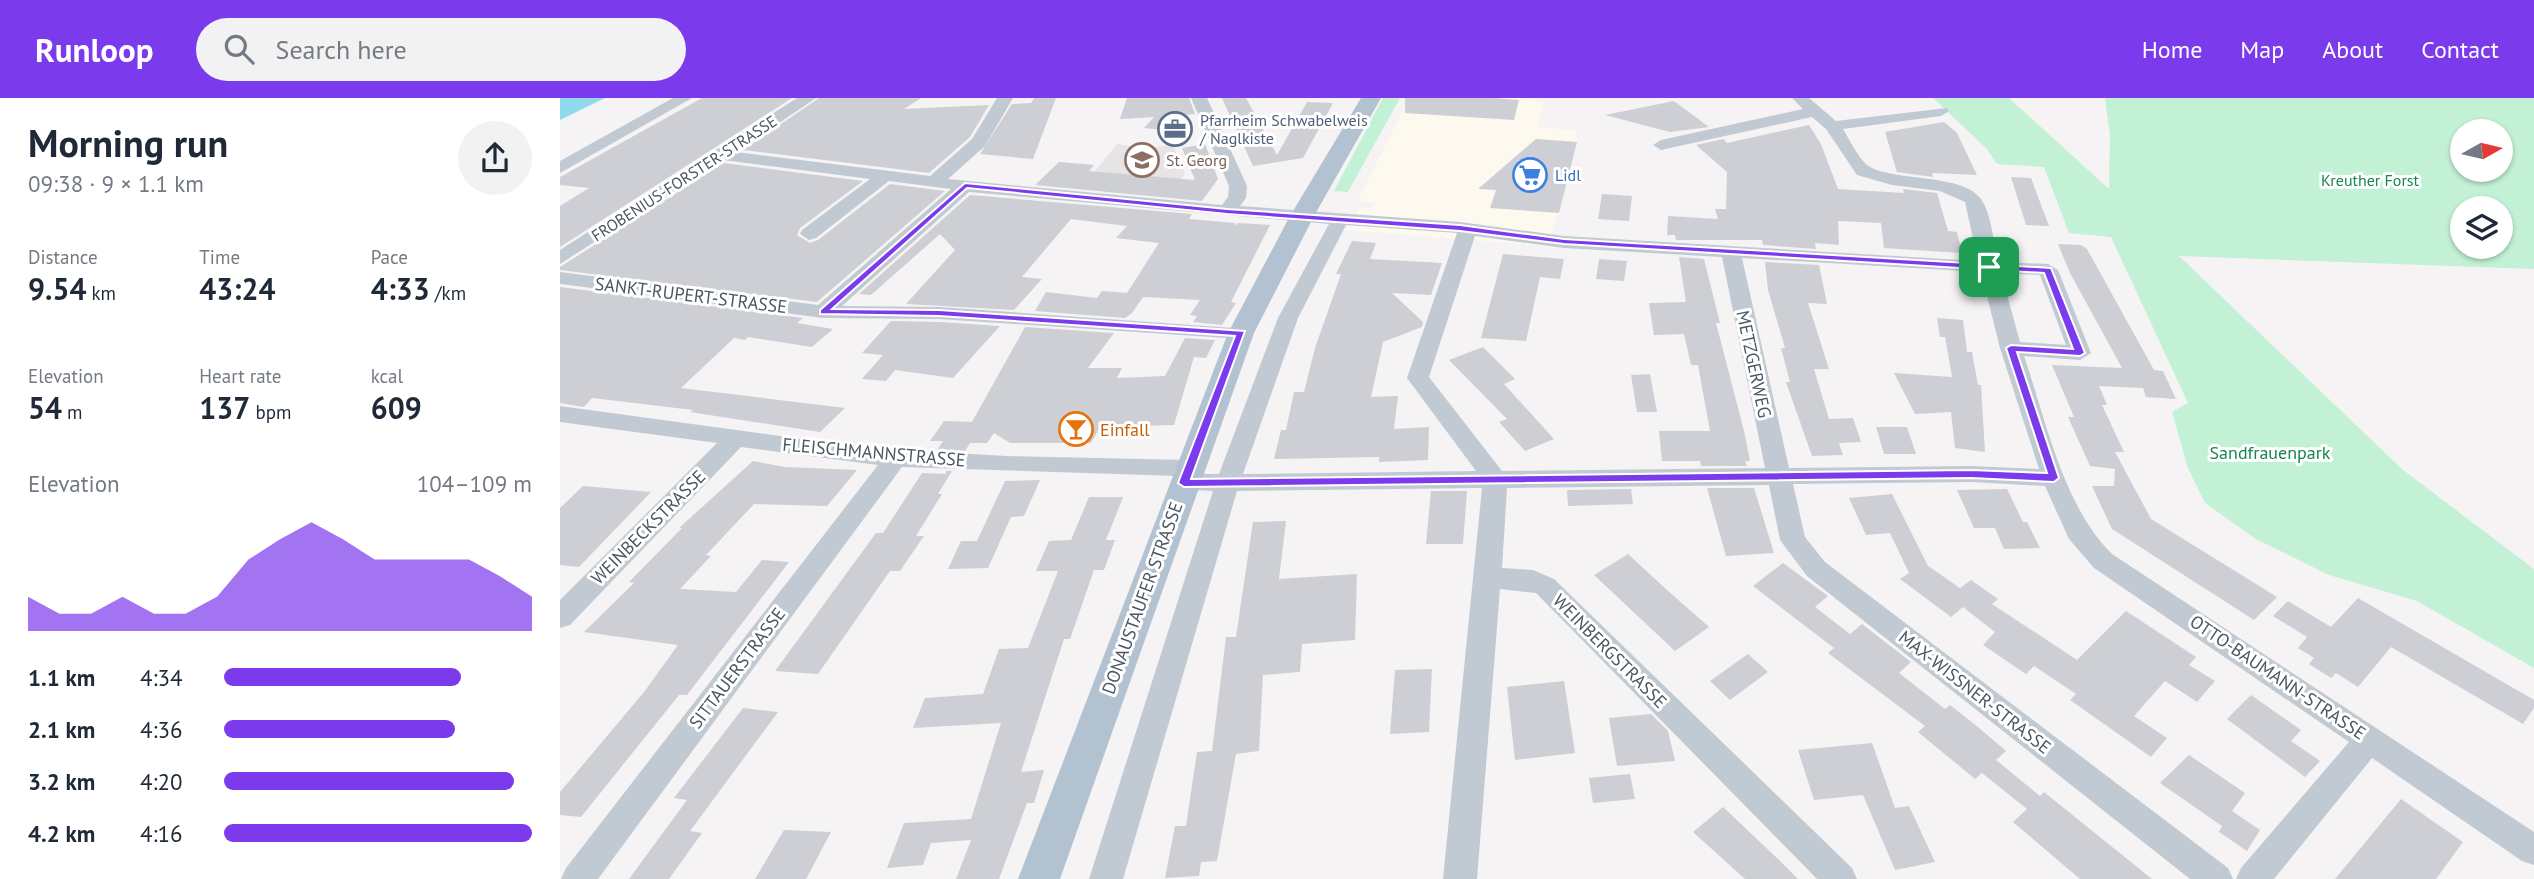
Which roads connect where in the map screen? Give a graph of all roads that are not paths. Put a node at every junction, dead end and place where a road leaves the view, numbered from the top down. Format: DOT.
graph roads {
  1 [pos="684,98"];
  2 [pos="808,98"];
  3 [pos="1005,98"];
  4 [pos="1199,98"];
  5 [pos="1371,98"];
  6 [pos="1800,98"];
  7 [pos="1816,111"];
  8 [pos="1941,111"];
  9 [pos="1832,126"];
  10 [pos="1661,145"];
  11 [pos="723,155"];
  12 [pos="560,169"];
  13 [pos="886,175"];
  14 [pos="934,182"];
  15 [pos="965,186"];
  16 [pos="1227,212"];
  17 [pos="1302,216"];
  18 [pos="1341,218"];
  19 [pos="1468,229"];
  20 [pos="810,234"];
  21 [pos="1731,253"];
  22 [pos="560,258"];
  23 [pos="1989,267"];
  24 [pos="560,278"];
  25 [pos="823,312"];
  26 [pos="1241,333"];
  27 [pos="2011,348"];
  28 [pos="560,414"];
  29 [pos="736,438"];
  30 [pos="897,456"];
  31 [pos="1187,476"];
  32 [pos="1777,476"];
  33 [pos="2054,478"];
  34 [pos="1495,479"];
  35 [pos="1227,484"];
  36 [pos="1488,578"];
  37 [pos="560,617"];
  38 [pos="2370,739"];
  39 [pos="2534,850"];
  40 [pos="578,879"];
  41 [pos="1039,879"];
  42 [pos="1106,879"];
  43 [pos="1460,879"];
  44 [pos="1840,879"];
  45 [pos="2216,879"];
  46 [pos="2253,879"];
  1 -- 12 [label="street"];
  2 -- 11 [label="street, FROBENIUS-FORSTER-STRASSE"];
  3 -- 14 [label="street"];
  4 -- 16 [label="street"];
  5 -- 17 [label="main road, DONAUSTAUFER STRASSE"];
  6 -- 7 [label="street"];
  7 -- 9 [label="street"];
  7 -- 10 [label="street"];
  8 -- 9 [label="street"];
  9 -- 23 [label="street"];
  11 -- 13 [label="street"];
  11 -- 22 [label="street, FROBENIUS-FORSTER-STRASSE"];
  13 -- 14 [label="street"];
  13 -- 20 [label="street"];
  14 -- 15 [label="street"];
  15 -- 16 [label="street"];
  15 -- 25 [label="street"];
  16 -- 17 [label="street"];
  17 -- 18 [label="street"];
  17 -- 26 [label="main road, DONAUSTAUFER STRASSE"];
  18 -- 19 [label="street"];
  18 -- 35 [label="street"];
  19 -- 21 [label="street"];
  19 -- 34 [label="street"];
  21 -- 23 [label="street"];
  21 -- 32 [label="street, METZGERWEG"];
  23 -- 27 [label="street"];
  23 -- 27 [label="street"];
  24 -- 25 [label="street, SANKT-RUPERT-STRASSE"];
  25 -- 26 [label="street, SANKT-RUPERT-STRASSE"];
  26 -- 31 [label="main road, DONAUSTAUFER STRASSE"];
  27 -- 33 [label="street"];
  28 -- 29 [label="street, FLEISCHMANNSTRASSE"];
  29 -- 30 [label="street, FLEISCHMANNSTRASSE"];
  29 -- 37 [label="street, WEINBECKSTRASSE"];
  30 -- 31 [label="street, FLEISCHMANNSTRASSE"];
  30 -- 40 [label="street, SITTAUERSTRASSE"];
  31 -- 35 [label="street"];
  31 -- 41 [label="main road, DONAUSTAUFER STRASSE"];
  32 -- 33 [label="street"];
  32 -- 34 [label="street"];
  32 -- 45 [label="street, MAX-WISSNER-STRASSE"];
  33 -- 38 [label="street, OTTO-BAUMANN-STRASSE"];
  34 -- 35 [label="street"];
  34 -- 36 [label="street"];
  35 -- 42 [label="street"];
  36 -- 43 [label="street"];
  36 -- 44 [label="street, WEINBERGSTRASSE"];
  38 -- 39 [label="street, OTTO-BAUMANN-STRASSE"];
  38 -- 46 [label="street"];
}
